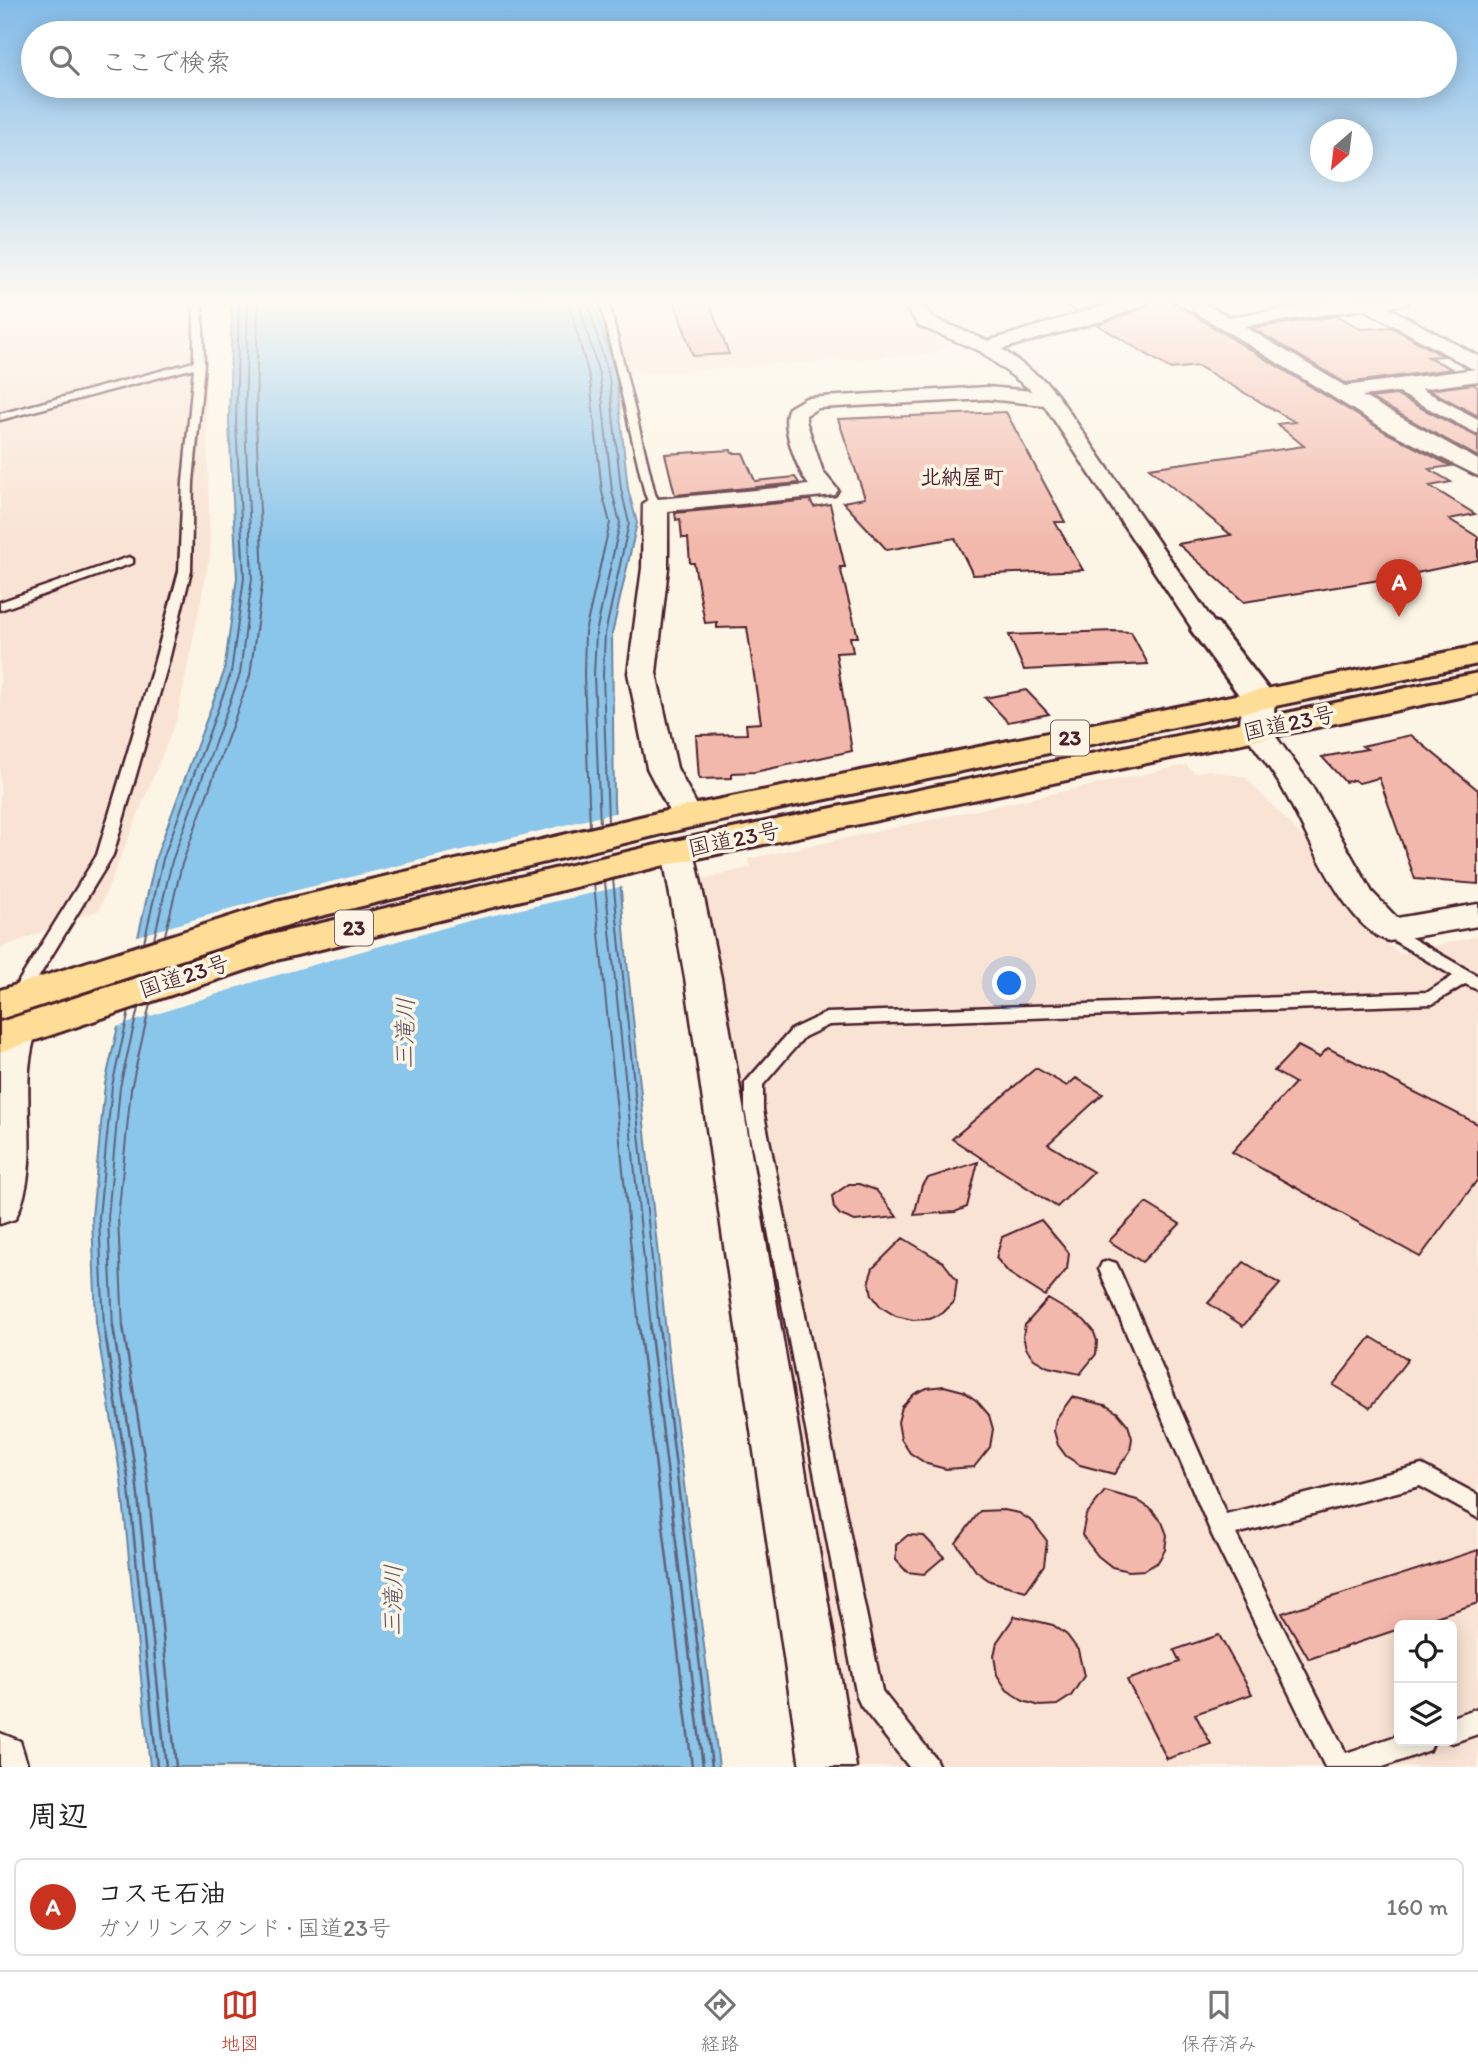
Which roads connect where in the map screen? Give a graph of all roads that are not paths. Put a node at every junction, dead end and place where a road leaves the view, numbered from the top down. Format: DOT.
graph roads {
  1 [pos="130,382"];
  2 [pos="197,382"];
  3 [pos="624,382"];
  4 [pos="1034,382"];
  5 [pos="1324,382"];
  6 [pos="1426,382"];
  7 [pos="1401,386"];
  8 [pos="1341,393"];
  9 [pos="1051,400"];
  10 [pos="0,417"];
  11 [pos="1478,428"];
  12 [pos="1478,470"];
  13 [pos="655,505"];
  14 [pos="129,561"];
  15 [pos="0,606"];
  16 [pos="1206,630"];
  17 [pos="1478,655"];
  18 [pos="1478,683"];
  19 [pos="1258,714"];
  20 [pos="673,836"];
  21 [pos="1478,915"];
  22 [pos="1389,930"];
  23 [pos="1471,980"];
  24 [pos="19,1027"];
  25 [pos="0,1208"];
  26 [pos="1110,1269"];
  27 [pos="1478,1507"];
  28 [pos="1220,1527"];
  29 [pos="1478,1721"];
  30 [pos="1457,1728"];
  31 [pos="1406,1746"];
  32 [pos="0,1761"];
  33 [pos="0,1767"];
  34 [pos="828,1767"];
  35 [pos="926,1767"];
  36 [pos="1341,1767"];
  1 -- 10 [label="lane"];
  2 -- 24 [label="lane"];
  3 -- 13 [label="lane"];
  4 -- 9 [label="street"];
  5 -- 8 [label="street"];
  6 -- 7 [label="street"];
  7 -- 8 [label="street"];
  7 -- 11 [label="street"];
  8 -- 12 [label="street"];
  9 -- 13 [label="street"];
  9 -- 16 [label="street"];
  13 -- 20 [label="street"];
  14 -- 15 [label="lane"];
  16 -- 19 [label="street"];
  17 -- 19 [label="highway, 国道23号 / 23"];
  18 -- 19 [label="highway, 国道23号 / 23"];
  19 -- 20 [label="highway, 国道23号 / 23"];
  19 -- 22 [label="street"];
  20 -- 24 [label="highway, 国道23号 / 23"];
  20 -- 34 [label="street"];
  21 -- 22 [label="street"];
  22 -- 23 [label="lane"];
  23 -- 35 [label="lane"];
  24 -- 25 [label="street"];
  26 -- 28 [label="lane"];
  27 -- 28 [label="lane"];
  28 -- 36 [label="lane"];
  29 -- 30 [label="lane"];
  31 -- 36 [label="lane"];
  32 -- 33 [label="street"];
}
